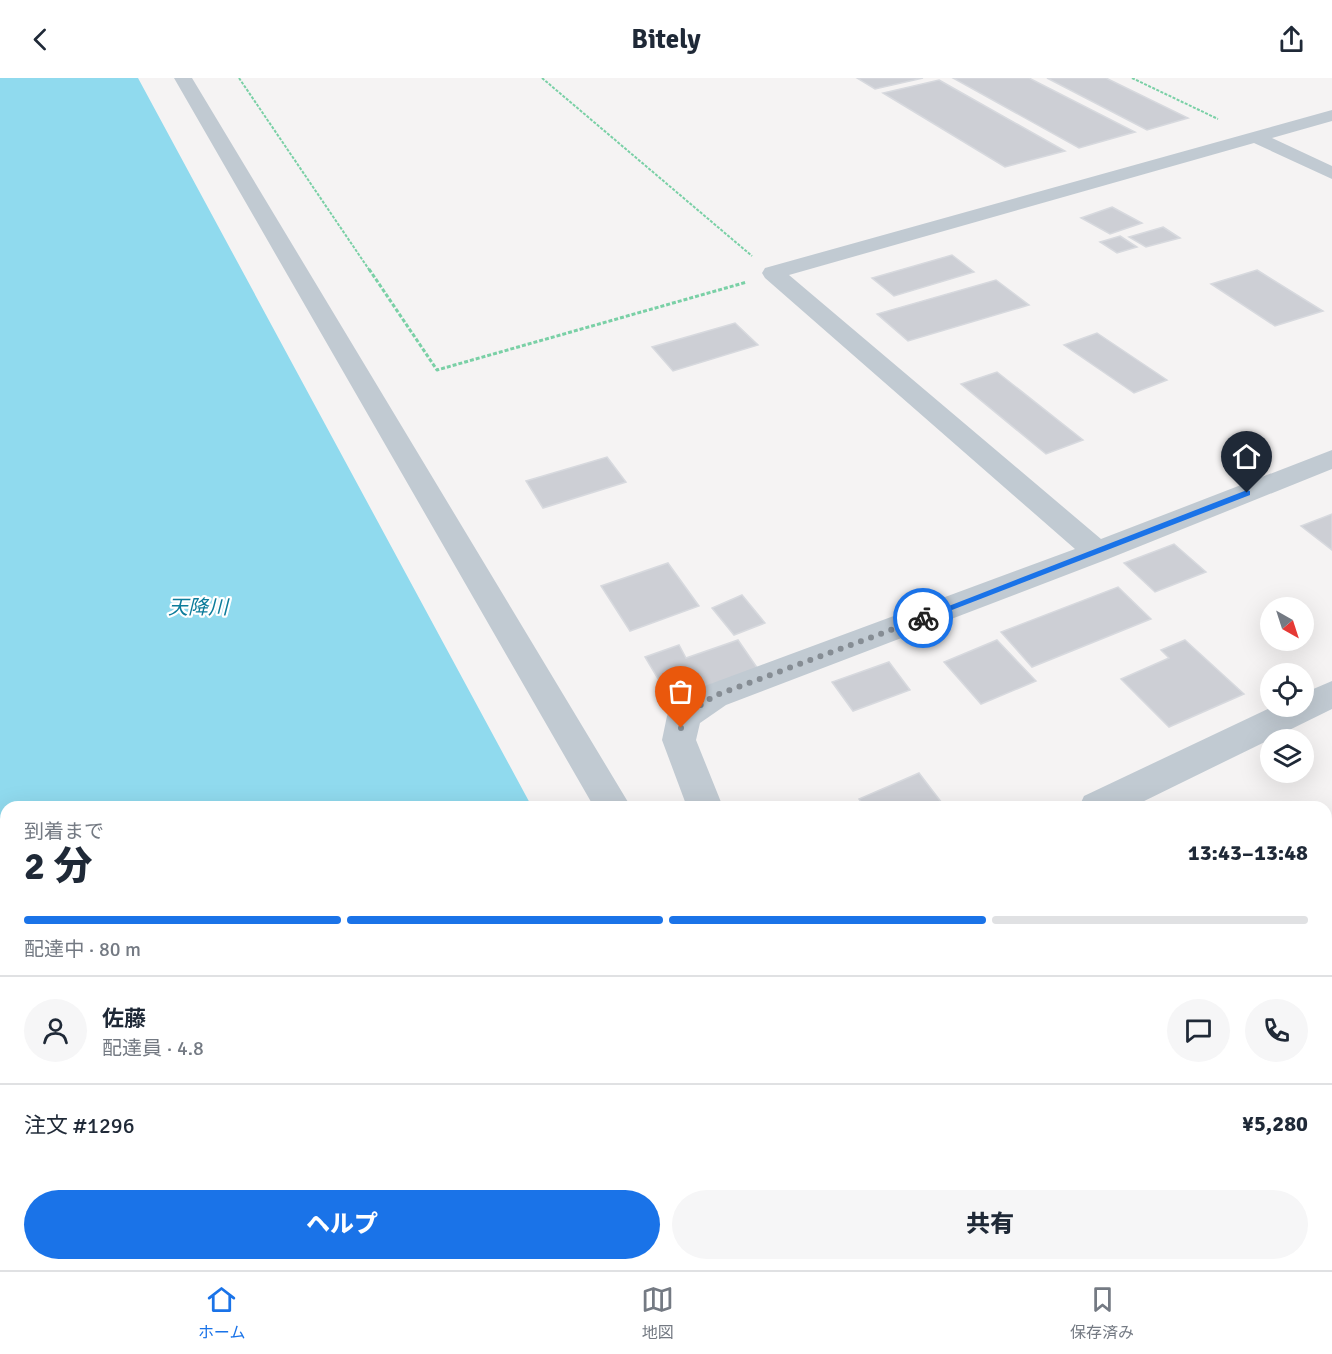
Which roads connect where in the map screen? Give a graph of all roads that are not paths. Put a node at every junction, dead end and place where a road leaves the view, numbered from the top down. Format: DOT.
graph roads {
  1 [pos="183,78"];
  2 [pos="1332,115"];
  3 [pos="1256,137"];
  4 [pos="1332,173"];
  5 [pos="1332,459"];
  6 [pos="1097,552"];
  7 [pos="1332,694"];
  8 [pos="609,801"];
  9 [pos="703,801"];
  10 [pos="1109,801"];
  1 -- 8 [label="street"];
  2 -- 3 [label="street"];
  3 -- 4 [label="street"];
  3 -- 6 [label="street"];
  5 -- 6 [label="street"];
  6 -- 9 [label="street"];
  7 -- 10 [label="street"];
}
